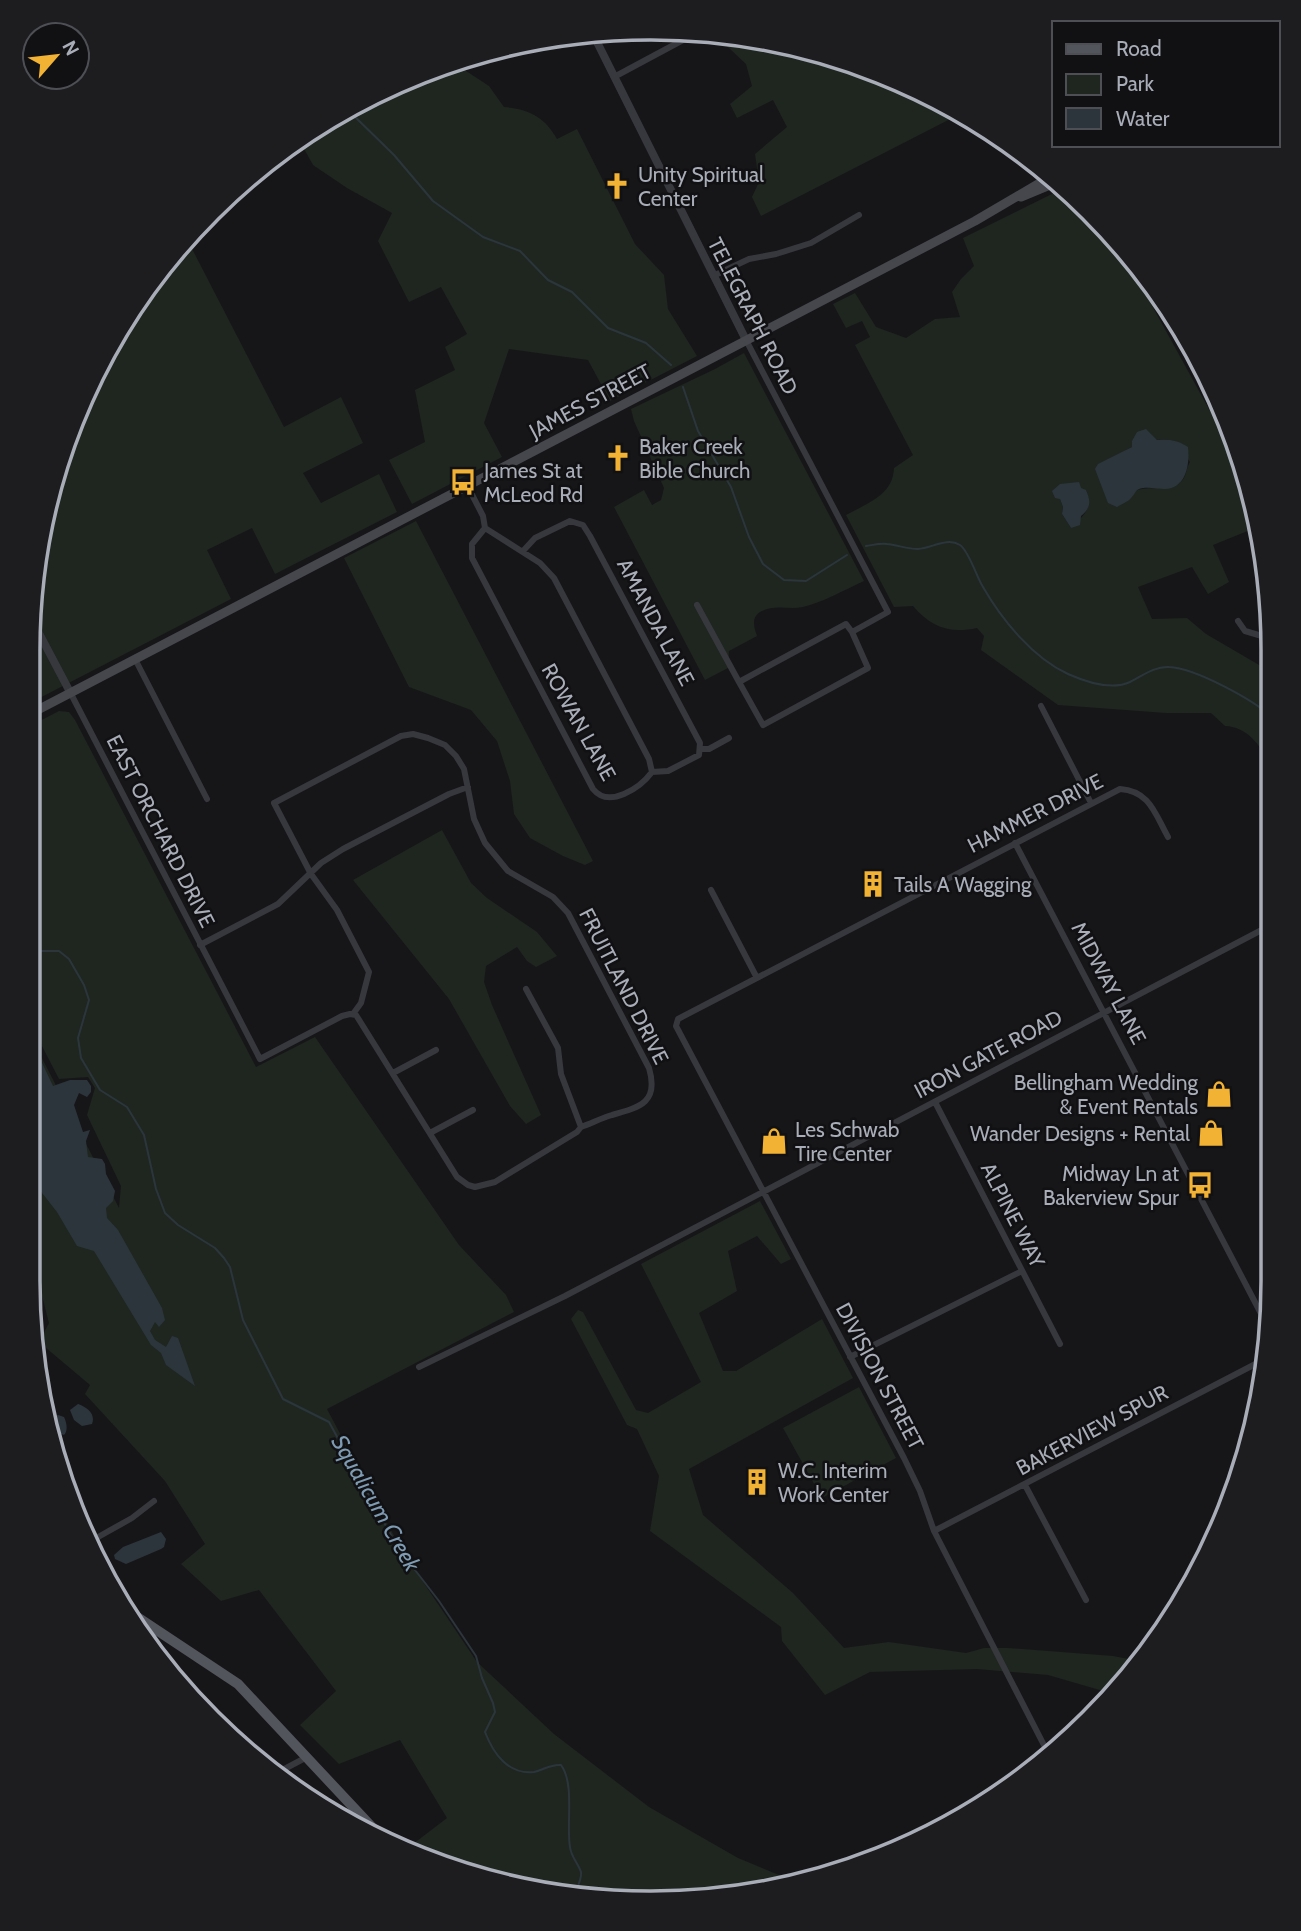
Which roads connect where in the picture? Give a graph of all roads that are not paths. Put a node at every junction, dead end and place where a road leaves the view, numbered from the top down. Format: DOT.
graph roads {
  1 [pos="680,42"];
  2 [pos="597,43"];
  3 [pos="614,77"];
  4 [pos="1041,182"];
  5 [pos="1047,187"];
  6 [pos="1019,197"];
  7 [pos="859,215"];
  8 [pos="713,276"];
  9 [pos="746,340"];
  10 [pos="467,485"];
  11 [pos="485,528"];
  12 [pos="523,551"];
  13 [pos="697,605"];
  14 [pos="1238,621"];
  15 [pos="852,632"];
  16 [pos="41,636"];
  17 [pos="1260,636"];
  18 [pos="135,659"];
  19 [pos="739,682"];
  20 [pos="70,692"];
  21 [pos="1041,706"];
  22 [pos="40,708"];
  23 [pos="729,738"];
  24 [pos="700,749"];
  25 [pos="652,772"];
  26 [pos="468,787"];
  27 [pos="207,799"];
  28 [pos="1091,803"];
  29 [pos="1168,837"];
  30 [pos="1015,843"];
  31 [pos="311,873"];
  32 [pos="711,890"];
  33 [pos="1261,930"];
  34 [pos="200,945"];
  35 [pos="757,978"];
  36 [pos="526,989"];
  37 [pos="1105,1013"];
  38 [pos="353,1014"];
  39 [pos="678,1019"];
  40 [pos="436,1050"];
  41 [pos="393,1073"];
  42 [pos="935,1102"];
  43 [pos="473,1110"];
  44 [pos="581,1127"];
  45 [pos="430,1133"];
  46 [pos="762,1192"];
  47 [pos="1022,1270"];
  48 [pos="1259,1311"];
  49 [pos="1060,1344"];
  50 [pos="850,1357"];
  51 [pos="1255,1364"];
  52 [pos="419,1367"];
  53 [pos="1025,1485"];
  54 [pos="154,1501"];
  55 [pos="934,1531"];
  56 [pos="97,1537"];
  57 [pos="1086,1600"];
  58 [pos="144,1621"];
  59 [pos="1044,1746"];
  60 [pos="307,1757"];
  61 [pos="284,1769"];
  62 [pos="365,1820"];
  1 -- 3 [label="street"];
  2 -- 3 [label="street, TELEGRAPH ROAD"];
  3 -- 8 [label="street, TELEGRAPH ROAD"];
  4 -- 6 [label="main road, JAMES STREET"];
  5 -- 6 [label="main road, JAMES STREET"];
  6 -- 9 [label="main road, JAMES STREET"];
  7 -- 8 [label="street"];
  8 -- 9 [label="street, TELEGRAPH ROAD"];
  9 -- 10 [label="main road, JAMES STREET"];
  9 -- 15 [label="street, TELEGRAPH ROAD"];
  10 -- 11 [label="street"];
  10 -- 18 [label="main road, JAMES STREET"];
  11 -- 12 [label="street, ROWAN LANE"];
  11 -- 25 [label="street, ROWAN LANE"];
  12 -- 24 [label="street, AMANDA LANE"];
  12 -- 25 [label="street, ROWAN LANE"];
  13 -- 19 [label="street"];
  14 -- 17 [label="street"];
  15 -- 19 [label="street"];
  15 -- 19 [label="street"];
  16 -- 20 [label="street, EAST ORCHARD DRIVE"];
  18 -- 20 [label="main road, JAMES STREET"];
  18 -- 27 [label="street"];
  20 -- 22 [label="main road, JAMES STREET"];
  20 -- 34 [label="street, EAST ORCHARD DRIVE"];
  21 -- 28 [label="street"];
  23 -- 24 [label="street"];
  24 -- 25 [label="street"];
  26 -- 31 [label="street"];
  26 -- 31 [label="street, FRUITLAND DRIVE"];
  26 -- 44 [label="street, FRUITLAND DRIVE"];
  28 -- 29 [label="street, HAMMER DRIVE"];
  28 -- 30 [label="street, HAMMER DRIVE"];
  30 -- 35 [label="street, HAMMER DRIVE"];
  30 -- 37 [label="street, MIDWAY LANE"];
  31 -- 34 [label="street"];
  31 -- 38 [label="street, FRUITLAND DRIVE"];
  32 -- 35 [label="street"];
  33 -- 37 [label="street, IRON GATE ROAD"];
  34 -- 38 [label="street, EAST ORCHARD DRIVE"];
  35 -- 39 [label="street, HAMMER DRIVE"];
  36 -- 44 [label="street"];
  37 -- 42 [label="street, IRON GATE ROAD"];
  37 -- 48 [label="street, MIDWAY LANE"];
  38 -- 41 [label="street, FRUITLAND DRIVE"];
  39 -- 46 [label="street, DIVISION STREET"];
  40 -- 41 [label="street"];
  41 -- 45 [label="street, FRUITLAND DRIVE"];
  42 -- 46 [label="street, IRON GATE ROAD"];
  42 -- 47 [label="street, ALPINE WAY"];
  43 -- 45 [label="street"];
  44 -- 45 [label="street, FRUITLAND DRIVE"];
  46 -- 50 [label="street, DIVISION STREET"];
  46 -- 52 [label="street, IRON GATE ROAD"];
  47 -- 49 [label="street, ALPINE WAY"];
  47 -- 50 [label="street"];
  50 -- 55 [label="street, DIVISION STREET"];
  51 -- 53 [label="street, BAKERVIEW SPUR"];
  53 -- 55 [label="street, BAKERVIEW SPUR"];
  53 -- 57 [label="street"];
  54 -- 56 [label="street"];
  55 -- 59 [label="street, DIVISION STREET"];
  58 -- 60 [label="main road"];
  60 -- 61 [label="street"];
  60 -- 62 [label="main road"];
}
